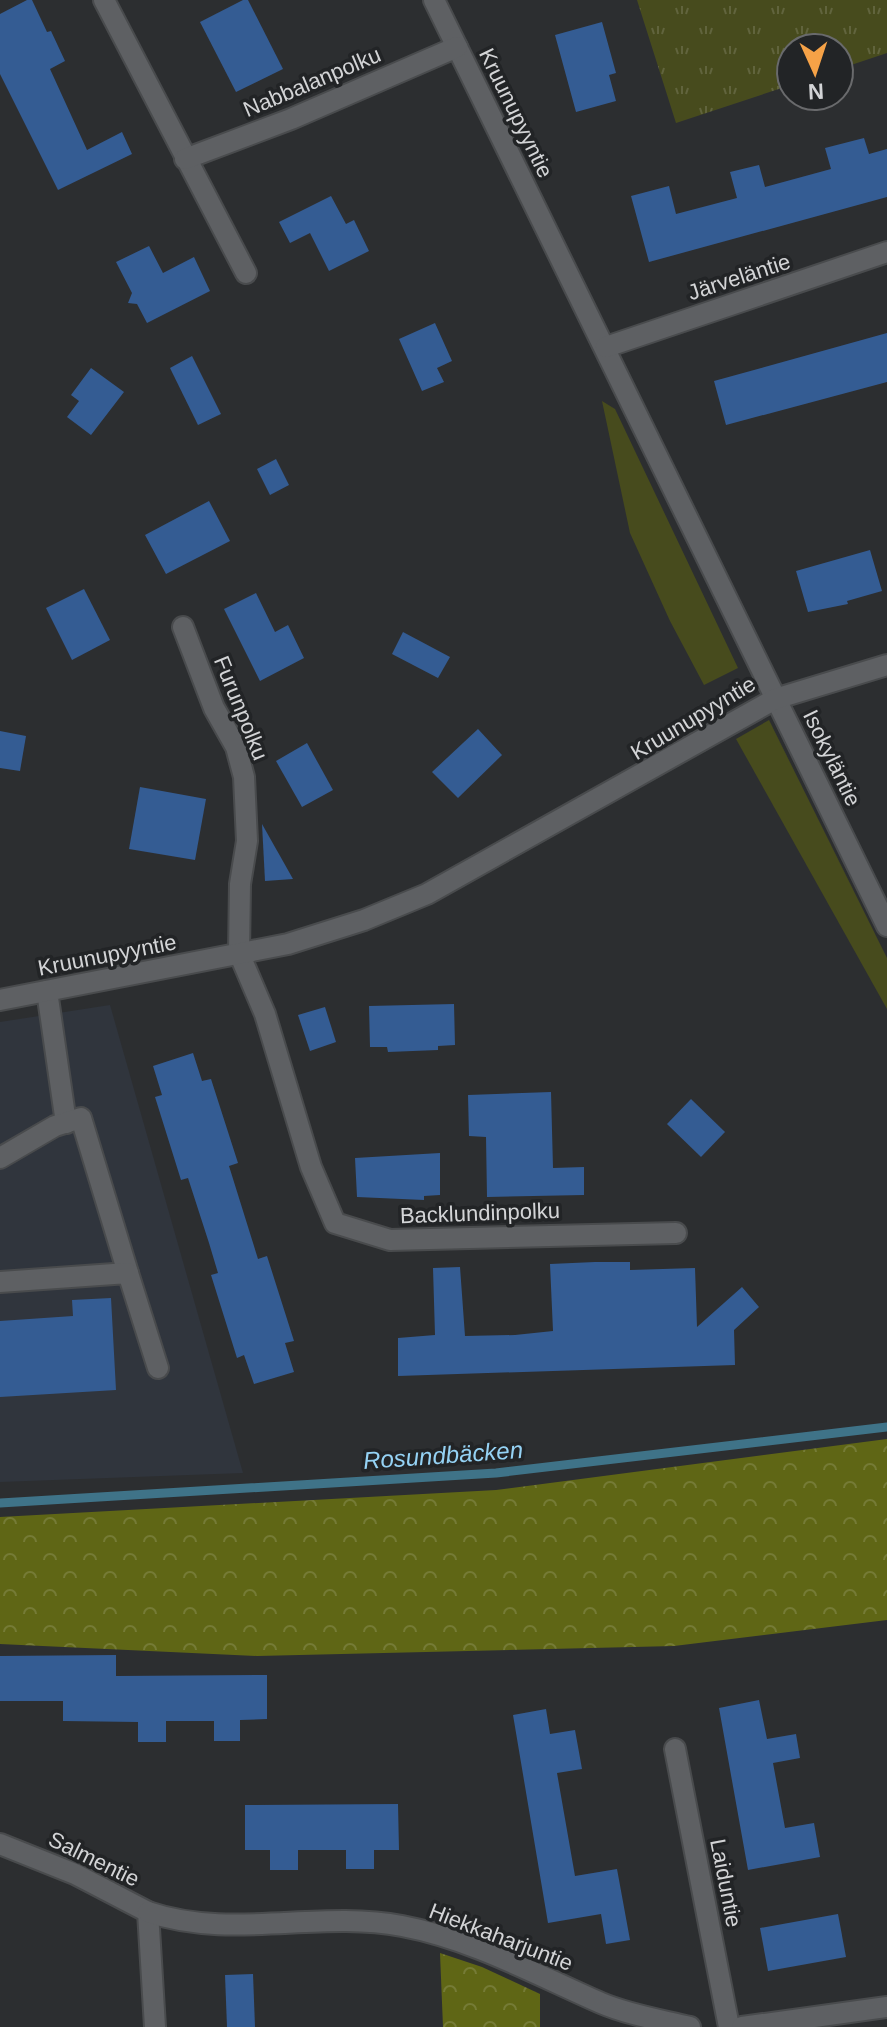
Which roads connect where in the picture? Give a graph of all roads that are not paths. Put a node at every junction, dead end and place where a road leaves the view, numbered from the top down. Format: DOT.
graph roads {
  1 [pos="104,0"];
  2 [pos="434,0"];
  3 [pos="457,47"];
  4 [pos="185,159"];
  5 [pos="887,252"];
  6 [pos="246,273"];
  7 [pos="606,347"];
  8 [pos="183,627"];
  9 [pos="887,665"];
  10 [pos="775,699"];
  11 [pos="887,926"];
  12 [pos="239,953"];
  13 [pos="47,991"];
  14 [pos="0,1000"];
  15 [pos="66,1123"];
  16 [pos="0,1158"];
  17 [pos="676,1233"];
  18 [pos="128,1273"];
  19 [pos="0,1282"];
  20 [pos="158,1368"];
  21 [pos="675,1749"];
  22 [pos="0,1844"];
  23 [pos="148,1912"];
  24 [pos="887,2007"];
  25 [pos="155,2027"];
  26 [pos="690,2027"];
  27 [pos="729,2027"];
  28 [pos="742,2027"];
  1 -- 4 [label="street"];
  2 -- 3 [label="street, Kruunupyyntie"];
  3 -- 4 [label="street, Nabbalanpolku"];
  3 -- 7 [label="street, Kruunupyyntie"];
  4 -- 6 [label="street"];
  5 -- 7 [label="street, Järveläntie"];
  7 -- 10 [label="street, Kruunupyyntie"];
  8 -- 12 [label="street, Furunpolku"];
  9 -- 10 [label="street"];
  10 -- 11 [label="street, Isokyläntie"];
  10 -- 12 [label="street, Kruunupyyntie"];
  12 -- 13 [label="street, Kruunupyyntie"];
  12 -- 17 [label="street, Backlundinpolku"];
  13 -- 14 [label="street, Kruunupyyntie"];
  13 -- 15 [label="street"];
  15 -- 16 [label="street"];
  15 -- 18 [label="street"];
  18 -- 19 [label="street"];
  18 -- 20 [label="street"];
  21 -- 27 [label="street, Laiduntie"];
  22 -- 23 [label="street, Salmentie"];
  23 -- 25 [label="street, Salmentie"];
  23 -- 26 [label="street, Hiekkaharjuntie"];
  24 -- 28 [label="street"];
}
